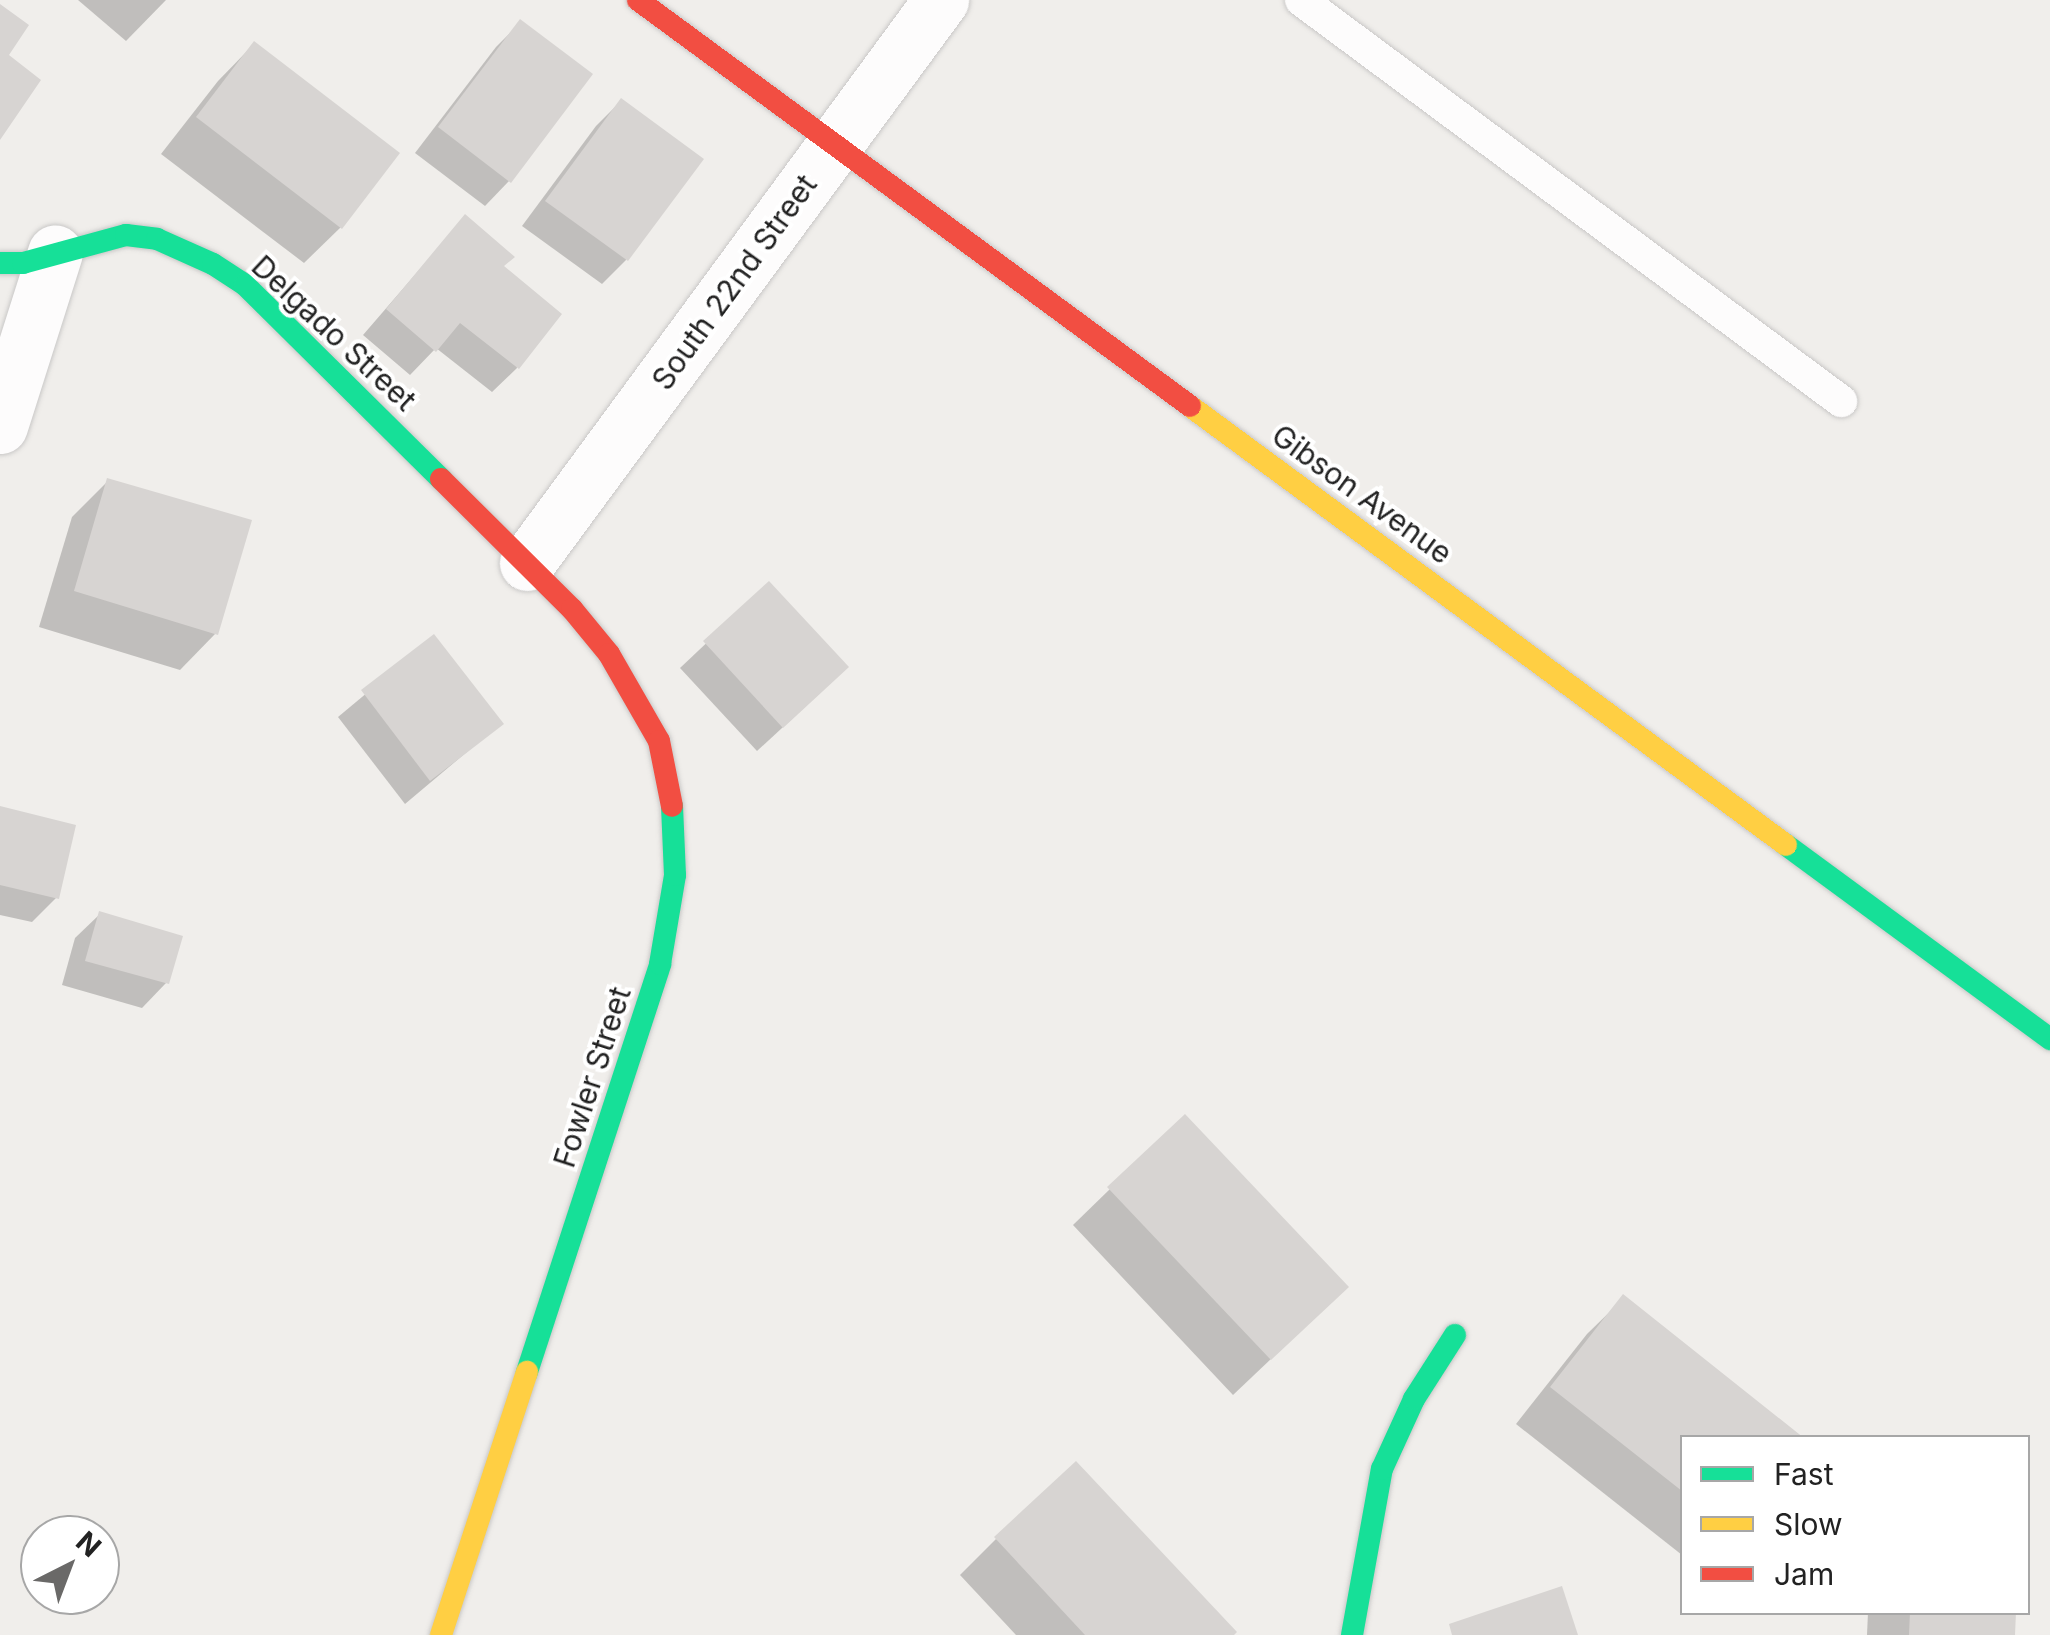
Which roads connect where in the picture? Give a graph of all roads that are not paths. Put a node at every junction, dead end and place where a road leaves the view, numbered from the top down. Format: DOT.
graph roads {
  1 [pos="638,0"];
  2 [pos="941,0"];
  3 [pos="1301,0"];
  4 [pos="835,145"];
  5 [pos="55,254"];
  6 [pos="0,264"];
  7 [pos="1841,402"];
  8 [pos="0,426"];
  9 [pos="527,563"];
  10 [pos="2050,1038"];
  11 [pos="1455,1335"];
  12 [pos="441,1635"];
  13 [pos="1352,1635"];
  1 -- 4 [label="street, Gibson Avenue"];
  2 -- 4 [label="street, South 22nd Street"];
  3 -- 7 [label="lane"];
  4 -- 9 [label="street, South 22nd Street"];
  4 -- 10 [label="street, Gibson Avenue"];
  5 -- 6 [label="street, Delgado Street"];
  5 -- 8 [label="street"];
  5 -- 9 [label="street, Delgado Street"];
  9 -- 12 [label="street, Fowler Street"];
  11 -- 13 [label="street"];
}
